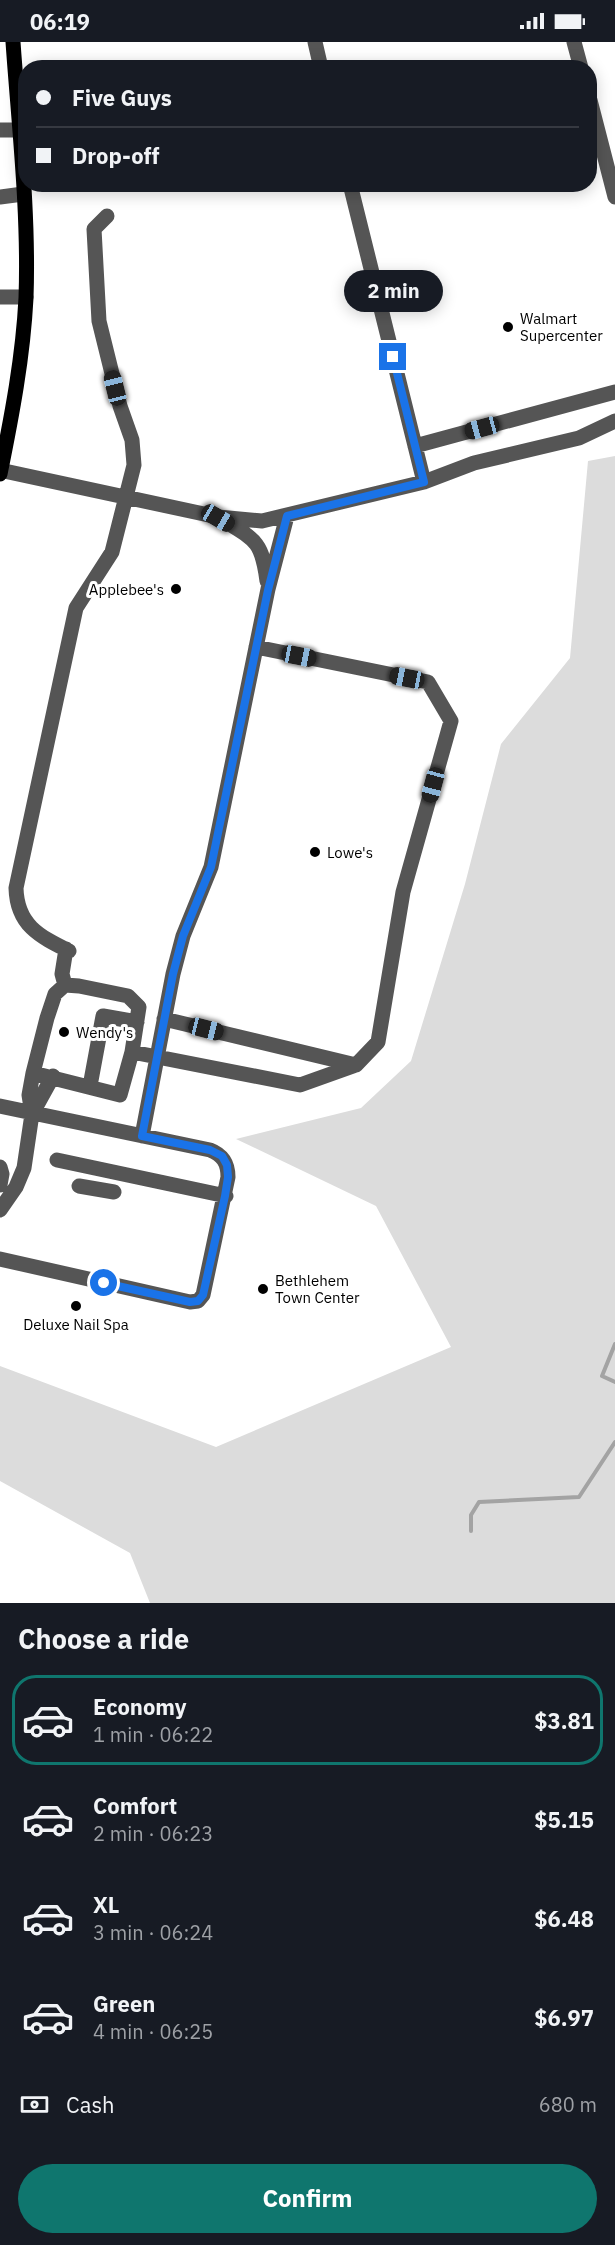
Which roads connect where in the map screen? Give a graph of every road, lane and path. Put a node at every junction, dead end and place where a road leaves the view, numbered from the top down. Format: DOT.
graph roads {
  1 [pos="13,42"];
  2 [pos="315,42"];
  3 [pos="574,42"];
  4 [pos="319,60"];
  5 [pos="579,60"];
  6 [pos="18,115"];
  7 [pos="597,127"];
  8 [pos="0,130"];
  9 [pos="18,130"];
  10 [pos="352,192"];
  11 [pos="23,194"];
  12 [pos="0,197"];
  13 [pos="615,197"];
  14 [pos="107,216"];
  15 [pos="0,297"];
  16 [pos="26,297"];
  17 [pos="615,392"];
  18 [pos="615,421"];
  19 [pos="415,446"];
  20 [pos="0,472"];
  21 [pos="424,482"];
  22 [pos="125,498"];
  23 [pos="287,516"];
  24 [pos="218,518"];
  25 [pos="268,590"];
  26 [pos="256,647"];
  27 [pos="65,986"];
  28 [pos="164,1019"];
  29 [pos="137,1022"];
  30 [pos="132,1052"];
  31 [pos="157,1058"];
  32 [pos="356,1065"];
  33 [pos="33,1073"];
  34 [pos="53,1077"];
  35 [pos="90,1086"];
  36 [pos="0,1107"];
  37 [pos="32,1113"];
  38 [pos="142,1136"];
  39 [pos="57,1160"];
  40 [pos="0,1167"];
  41 [pos="0,1185"];
  42 [pos="79,1186"];
  43 [pos="114,1192"];
  44 [pos="225,1196"];
  45 [pos="0,1210"];
  46 [pos="0,1260"];
  1 -- 6 [label="main road"];
  2 -- 4 [label="street"];
  3 -- 5 [label="street"];
  7 -- 13 [label="street"];
  8 -- 9 [label="street"];
  10 -- 19 [label="street"];
  11 -- 12 [label="street"];
  11 -- 16 [label="main road"];
  14 -- 22 [label="street"];
  15 -- 16 [label="street"];
  16 -- 20 [label="main road"];
  17 -- 19 [label="street"];
  18 -- 21 [label="street"];
  19 -- 21 [label="street"];
  20 -- 22 [label="street"];
  21 -- 23 [label="street"];
  22 -- 24 [label="street"];
  22 -- 27 [label="street"];
  23 -- 24 [label="street"];
  23 -- 25 [label="street"];
  24 -- 25 [label="street"];
  25 -- 26 [label="street"];
  26 -- 28 [label="street"];
  26 -- 32 [label="street"];
  27 -- 29 [label="street"];
  27 -- 33 [label="street"];
  28 -- 31 [label="street"];
  28 -- 32 [label="street"];
  29 -- 30 [label="street"];
  29 -- 35 [label="street"];
  30 -- 31 [label="street"];
  30 -- 35 [label="street"];
  31 -- 32 [label="street"];
  31 -- 38 [label="street"];
  33 -- 34 [label="street"];
  33 -- 37 [label="street"];
  34 -- 35 [label="street"];
  34 -- 37 [label="street"];
  36 -- 37 [label="street"];
  37 -- 38 [label="street"];
  37 -- 45 [label="street"];
  38 -- 44 [label="street"];
  39 -- 44 [label="street"];
  40 -- 41 [label="street"];
  42 -- 43 [label="street"];
  44 -- 46 [label="street"];
}
